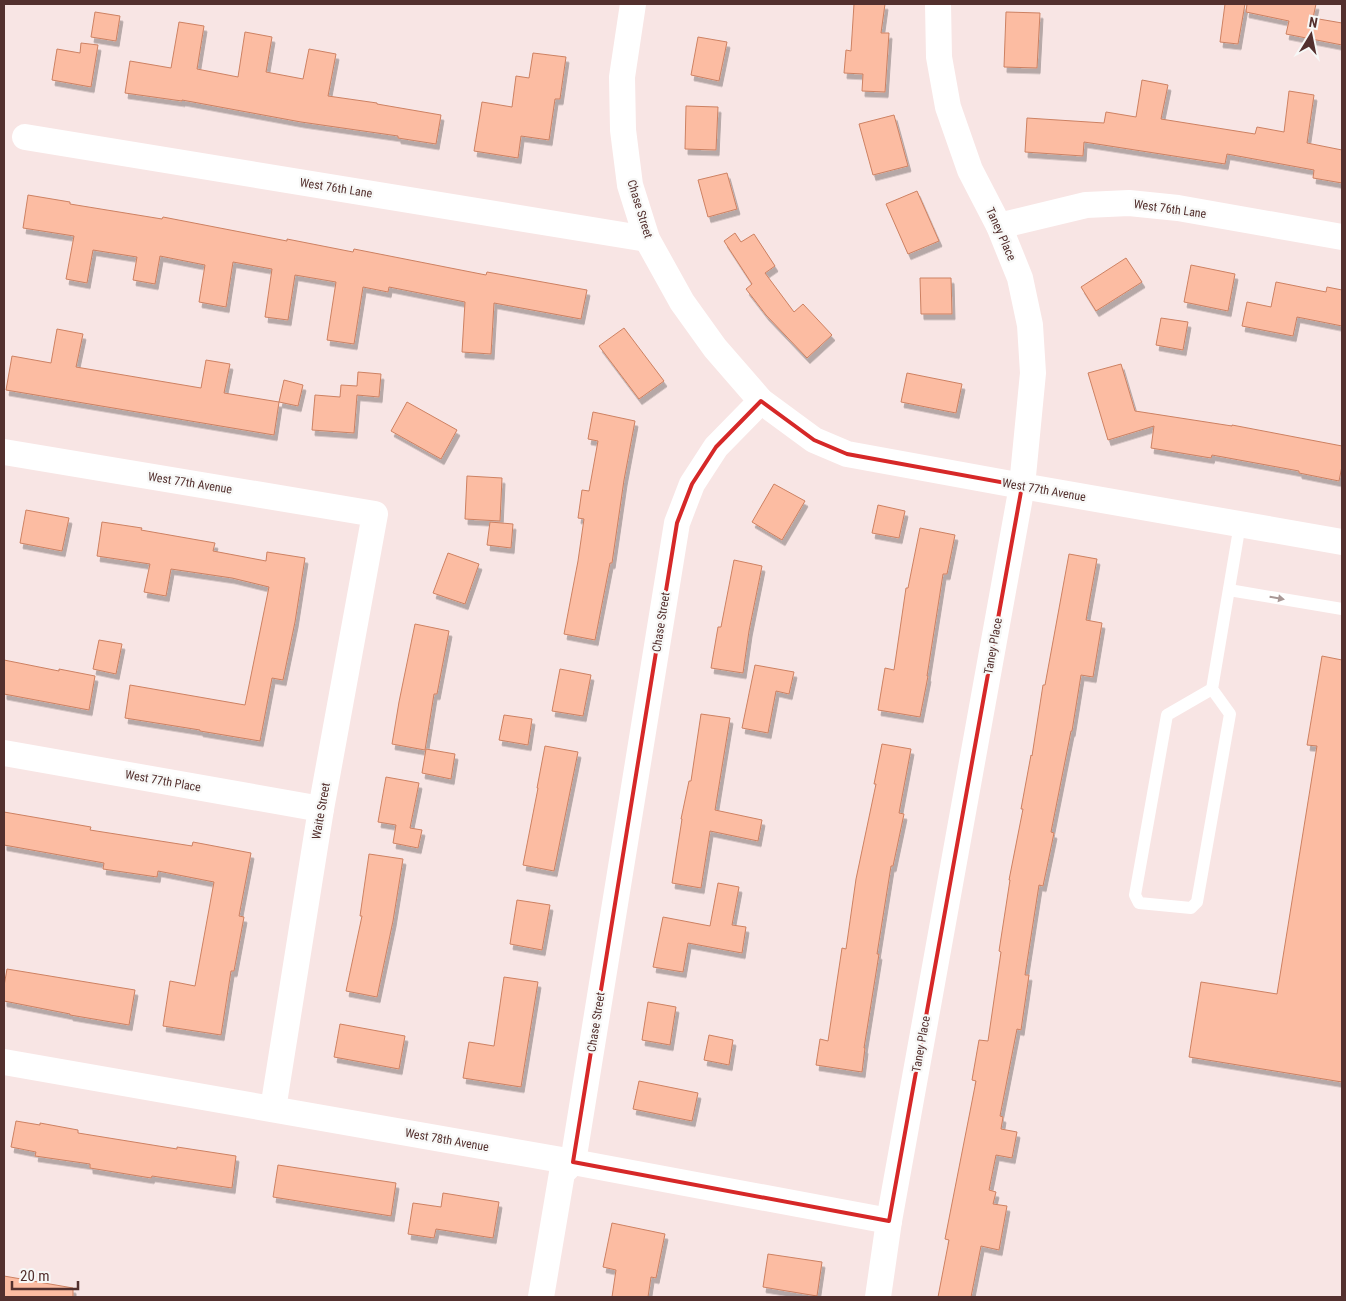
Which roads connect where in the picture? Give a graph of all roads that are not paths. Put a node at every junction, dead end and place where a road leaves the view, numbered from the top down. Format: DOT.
graph roads {
  1 [pos="633,4"];
  2 [pos="938,4"];
  3 [pos="24,136"];
  4 [pos="998,226"];
  5 [pos="1342,237"];
  6 [pos="647,239"];
  7 [pos="761,401"];
  8 [pos="4,452"];
  9 [pos="1022,486"];
  10 [pos="375,514"];
  11 [pos="1240,524"];
  12 [pos="1342,542"];
  13 [pos="1229,590"];
  14 [pos="1342,609"];
  15 [pos="1212,689"];
  16 [pos="4,753"];
  17 [pos="321,809"];
  18 [pos="4,1062"];
  19 [pos="274,1109"];
  20 [pos="573,1162"];
  21 [pos="889,1221"];
  22 [pos="540,1297"];
  23 [pos="878,1297"];
  1 -- 6 [label="street, Chase Street"];
  2 -- 4 [label="street, Taney Place"];
  3 -- 6 [label="street, West 76th Lane"];
  4 -- 5 [label="street, West 76th Lane"];
  4 -- 9 [label="street, Taney Place"];
  6 -- 7 [label="street, Chase Street"];
  7 -- 9 [label="street, West 77th Avenue"];
  7 -- 20 [label="street, Chase Street"];
  8 -- 10 [label="street, West 77th Avenue"];
  9 -- 11 [label="street, West 77th Avenue"];
  9 -- 21 [label="street, Taney Place"];
  10 -- 17 [label="street, Waite Street"];
  11 -- 12 [label="street, West 77th Avenue"];
  11 -- 13 [label="lane"];
  13 -- 14 [label="lane, one-way"];
  13 -- 15 [label="lane"];
  15 -- 15 [label="lane"];
  16 -- 17 [label="street, West 77th Place"];
  17 -- 19 [label="street, Waite Street"];
  18 -- 19 [label="street, West 78th Avenue"];
  19 -- 20 [label="street, West 78th Avenue"];
  20 -- 21 [label="street, West 78th Avenue"];
  20 -- 22 [label="street, Chase Street"];
  21 -- 23 [label="street, Taney Place"];
}
